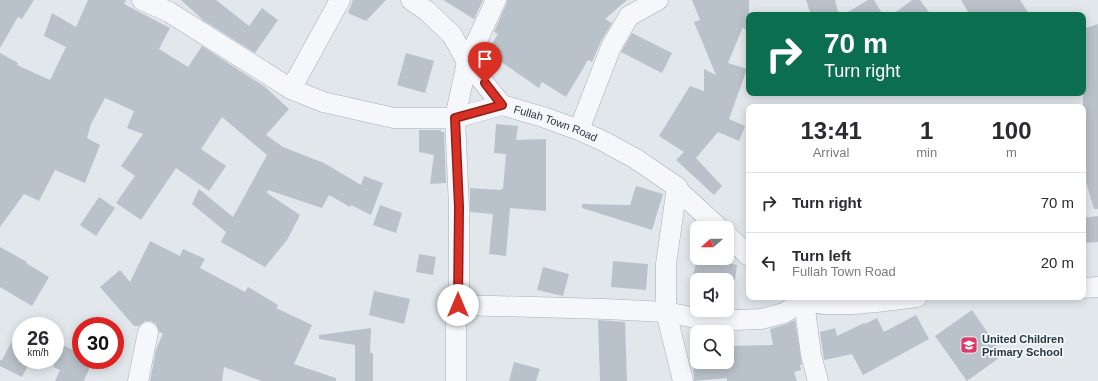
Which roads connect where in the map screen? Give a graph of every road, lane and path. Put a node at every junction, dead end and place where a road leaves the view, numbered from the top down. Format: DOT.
graph roads {
  1 [pos="142,0"];
  2 [pos="340,0"];
  3 [pos="411,0"];
  4 [pos="496,0"];
  5 [pos="658,0"];
  6 [pos="467,62"];
  7 [pos="291,89"];
  8 [pos="502,105"];
  9 [pos="455,118"];
  10 [pos="579,130"];
  11 [pos="677,187"];
  12 [pos="711,221"];
  13 [pos="734,242"];
  14 [pos="746,253"];
  15 [pos="1098,287"];
  16 [pos="1086,288"];
  17 [pos="800,300"];
  18 [pos="801,300"];
  19 [pos="808,300"];
  20 [pos="888,300"];
  21 [pos="458,305"];
  22 [pos="666,312"];
  23 [pos="148,332"];
  24 [pos="138,381"];
  25 [pos="456,381"];
  26 [pos="683,381"];
  27 [pos="818,381"];
  1 -- 7 [label="street"];
  2 -- 7 [label="street"];
  3 -- 6 [label="street, Fullah Town Road"];
  4 -- 6 [label="street"];
  5 -- 10 [label="street"];
  6 -- 8 [label="street, Fullah Town Road"];
  6 -- 9 [label="street"];
  7 -- 9 [label="street"];
  8 -- 9 [label="street"];
  8 -- 10 [label="street, Fullah Town Road"];
  9 -- 21 [label="street"];
  10 -- 11 [label="street, Fullah Town Road"];
  11 -- 12 [label="street, Fullah Town Road"];
  11 -- 22 [label="street"];
  13 -- 14 [label="street"];
  15 -- 16 [label="street"];
  17 -- 22 [label="street"];
  18 -- 27 [label="street"];
  19 -- 20 [label="street"];
  21 -- 22 [label="street"];
  21 -- 25 [label="street"];
  22 -- 26 [label="street"];
  23 -- 24 [label="street"];
}
